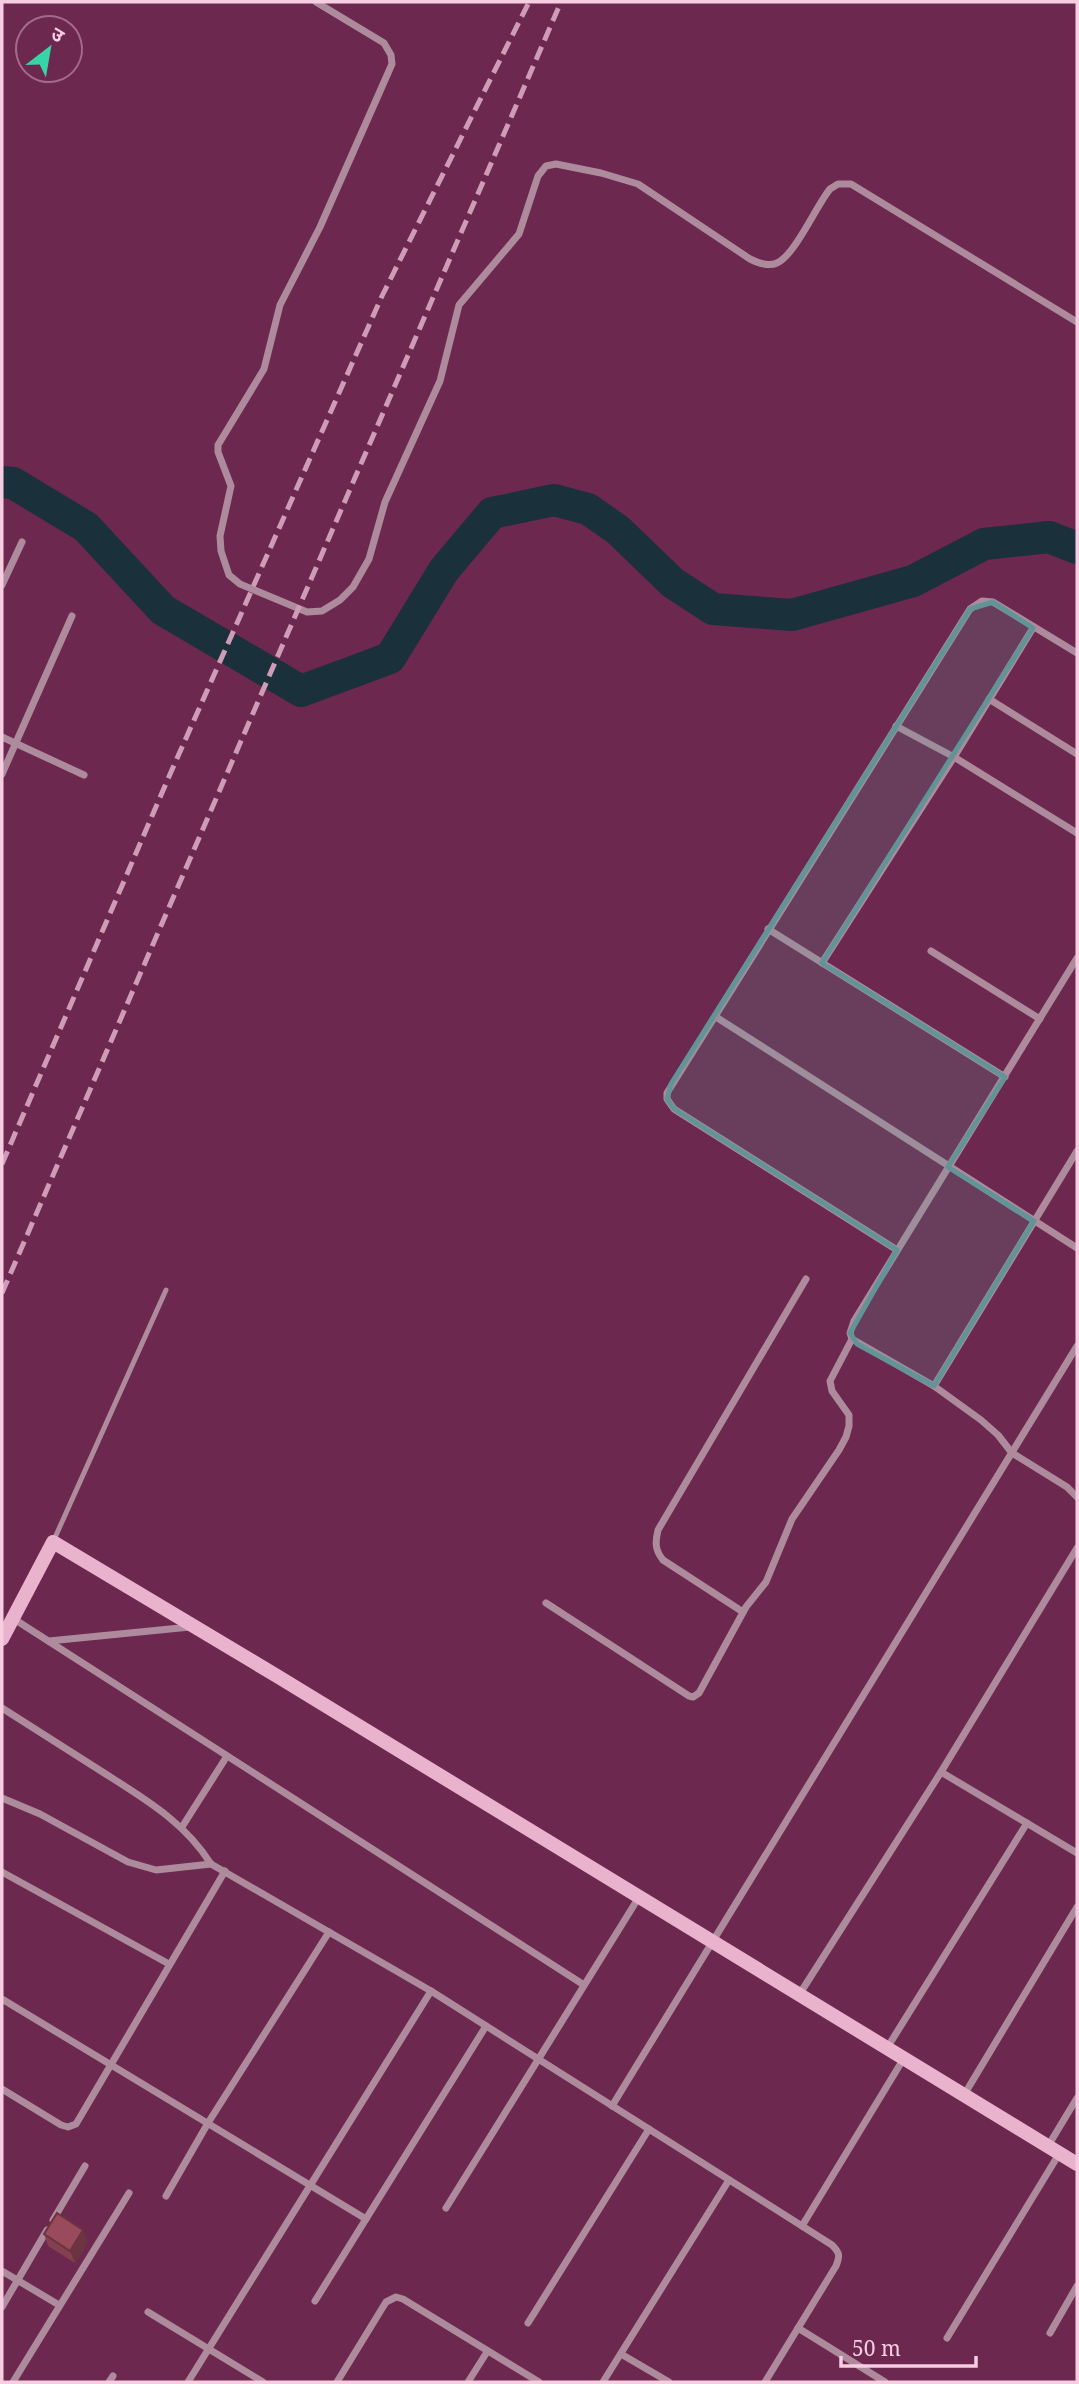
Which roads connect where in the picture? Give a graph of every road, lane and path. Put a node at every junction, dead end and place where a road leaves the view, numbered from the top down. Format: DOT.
graph roads {
  1 [pos="316,2"];
  2 [pos="1077,322"];
  3 [pos="22,542"];
  4 [pos="2,585"];
  5 [pos="72,616"];
  6 [pos="1033,628"];
  7 [pos="1077,653"];
  8 [pos="989,699"];
  9 [pos="895,726"];
  10 [pos="2,737"];
  11 [pos="16,744"];
  12 [pos="1077,754"];
  13 [pos="954,757"];
  14 [pos="2,774"];
  15 [pos="84,775"];
  16 [pos="1077,833"];
  17 [pos="768,929"];
  18 [pos="931,951"];
  19 [pos="1077,958"];
  20 [pos="821,963"];
  21 [pos="716,1017"];
  22 [pos="1040,1019"];
  23 [pos="1005,1077"];
  24 [pos="1077,1151"];
  25 [pos="948,1167"];
  26 [pos="1034,1221"];
  27 [pos="1077,1248"];
  28 [pos="897,1250"];
  29 [pos="806,1279"];
  30 [pos="166,1290"];
  31 [pos="852,1339"];
  32 [pos="1077,1346"];
  33 [pos="934,1386"];
  34 [pos="1012,1453"];
  35 [pos="1077,1497"];
  36 [pos="52,1542"];
  37 [pos="1077,1548"];
  38 [pos="546,1603"];
  39 [pos="743,1612"];
  40 [pos="14,1619"];
  41 [pos="194,1626"];
  42 [pos="2,1639"];
  43 [pos="48,1641"];
  44 [pos="2,1708"];
  45 [pos="227,1756"];
  46 [pos="941,1772"];
  47 [pos="2,1798"];
  48 [pos="1027,1823"];
  49 [pos="182,1827"];
  50 [pos="1077,1853"];
  51 [pos="211,1864"];
  52 [pos="225,1871"];
  53 [pos="2,1872"];
  54 [pos="639,1896"];
  55 [pos="1077,1907"];
  56 [pos="329,1932"];
  57 [pos="711,1940"];
  58 [pos="169,1964"];
  59 [pos="584,1985"];
  60 [pos="431,1991"];
  61 [pos="800,1995"];
  62 [pos="2,1999"];
  63 [pos="486,2026"];
  64 [pos="887,2048"];
  65 [pos="904,2058"];
  66 [pos="538,2059"];
  67 [pos="111,2064"];
  68 [pos="2,2089"];
  69 [pos="964,2095"];
  70 [pos="1077,2098"];
  71 [pos="612,2106"];
  72 [pos="208,2123"];
  73 [pos="649,2129"];
  74 [pos="1054,2150"];
  75 [pos="1077,2164"];
  76 [pos="85,2166"];
  77 [pos="729,2180"];
  78 [pos="309,2185"];
  79 [pos="129,2193"];
  80 [pos="166,2196"];
  81 [pos="446,2208"];
  82 [pos="366,2219"];
  83 [pos="802,2226"];
  84 [pos="2,2271"];
  85 [pos="18,2281"];
  86 [pos="1077,2286"];
  87 [pos="316,2301"];
  88 [pos="59,2305"];
  89 [pos="2,2307"];
  90 [pos="148,2312"];
  91 [pos="528,2323"];
  92 [pos="798,2328"];
  93 [pos="1050,2333"];
  94 [pos="947,2338"];
  95 [pos="209,2349"];
  96 [pos="487,2352"];
  97 [pos="621,2354"];
  98 [pos="13,2382"];
  99 [pos="188,2382"];
  100 [pos="263,2382"];
  101 [pos="337,2382"];
  102 [pos="468,2382"];
  103 [pos="539,2382"];
  104 [pos="603,2382"];
  105 [pos="669,2382"];
  106 [pos="765,2382"];
  107 [pos="885,2382"];
  1 -- 2 [label="street"];
  3 -- 4 [label="street"];
  5 -- 11 [label="street"];
  6 -- 7 [label="street"];
  6 -- 8 [label="street"];
  6 -- 9 [label="street"];
  8 -- 12 [label="street"];
  8 -- 13 [label="street"];
  9 -- 13 [label="street"];
  9 -- 17 [label="street"];
  10 -- 11 [label="street"];
  11 -- 14 [label="street"];
  11 -- 15 [label="street"];
  13 -- 16 [label="street"];
  13 -- 20 [label="street"];
  17 -- 20 [label="street"];
  17 -- 21 [label="street"];
  18 -- 22 [label="street"];
  19 -- 22 [label="street"];
  20 -- 23 [label="street"];
  21 -- 25 [label="street"];
  21 -- 28 [label="street"];
  22 -- 23 [label="street"];
  23 -- 25 [label="street"];
  24 -- 26 [label="street"];
  25 -- 26 [label="street"];
  25 -- 28 [label="street"];
  26 -- 27 [label="street"];
  26 -- 33 [label="street"];
  28 -- 31 [label="street"];
  29 -- 39 [label="street"];
  30 -- 36 [label="lane"];
  31 -- 33 [label="street"];
  31 -- 39 [label="street"];
  32 -- 34 [label="street"];
  33 -- 34 [label="street"];
  34 -- 35 [label="street"];
  34 -- 57 [label="street"];
  36 -- 40 [label="street"];
  36 -- 41 [label="street"];
  37 -- 46 [label="street"];
  38 -- 39 [label="street"];
  40 -- 42 [label="street"];
  40 -- 43 [label="street"];
  41 -- 43 [label="street"];
  41 -- 54 [label="street"];
  43 -- 45 [label="street"];
  44 -- 49 [label="street"];
  45 -- 49 [label="street"];
  45 -- 59 [label="street"];
  46 -- 48 [label="street"];
  46 -- 61 [label="street"];
  47 -- 51 [label="street"];
  48 -- 50 [label="street"];
  48 -- 64 [label="street"];
  49 -- 51 [label="street"];
  51 -- 52 [label="street"];
  52 -- 56 [label="street"];
  52 -- 58 [label="street"];
  53 -- 58 [label="street"];
  54 -- 57 [label="street"];
  54 -- 59 [label="street"];
  55 -- 69 [label="street"];
  56 -- 60 [label="street"];
  56 -- 72 [label="street"];
  57 -- 61 [label="street"];
  57 -- 71 [label="street"];
  58 -- 67 [label="street"];
  59 -- 66 [label="street"];
  60 -- 63 [label="street"];
  60 -- 78 [label="street"];
  61 -- 64 [label="street"];
  62 -- 67 [label="street"];
  63 -- 66 [label="street"];
  63 -- 82 [label="street"];
  64 -- 65 [label="street"];
  65 -- 69 [label="street"];
  65 -- 83 [label="street"];
  66 -- 71 [label="street"];
  66 -- 81 [label="street"];
  67 -- 68 [label="street"];
  67 -- 72 [label="street"];
  69 -- 74 [label="street"];
  70 -- 74 [label="street"];
  71 -- 73 [label="street"];
  72 -- 78 [label="street"];
  72 -- 80 [label="street"];
  73 -- 77 [label="street"];
  73 -- 91 [label="street"];
  74 -- 75 [label="street"];
  74 -- 94 [label="street"];
  76 -- 85 [label="street"];
  77 -- 83 [label="street"];
  77 -- 97 [label="street"];
  78 -- 82 [label="street"];
  78 -- 95 [label="street"];
  79 -- 88 [label="street"];
  82 -- 87 [label="street"];
  83 -- 92 [label="street"];
  84 -- 85 [label="street"];
  85 -- 88 [label="street"];
  85 -- 89 [label="street"];
  86 -- 93 [label="street"];
  88 -- 98 [label="street"];
  90 -- 95 [label="street"];
  92 -- 106 [label="street"];
  92 -- 107 [label="street"];
  95 -- 99 [label="street"];
  95 -- 100 [label="street"];
  96 -- 101 [label="street"];
  96 -- 102 [label="street"];
  96 -- 103 [label="street"];
  97 -- 104 [label="street"];
  97 -- 105 [label="street"];
}
